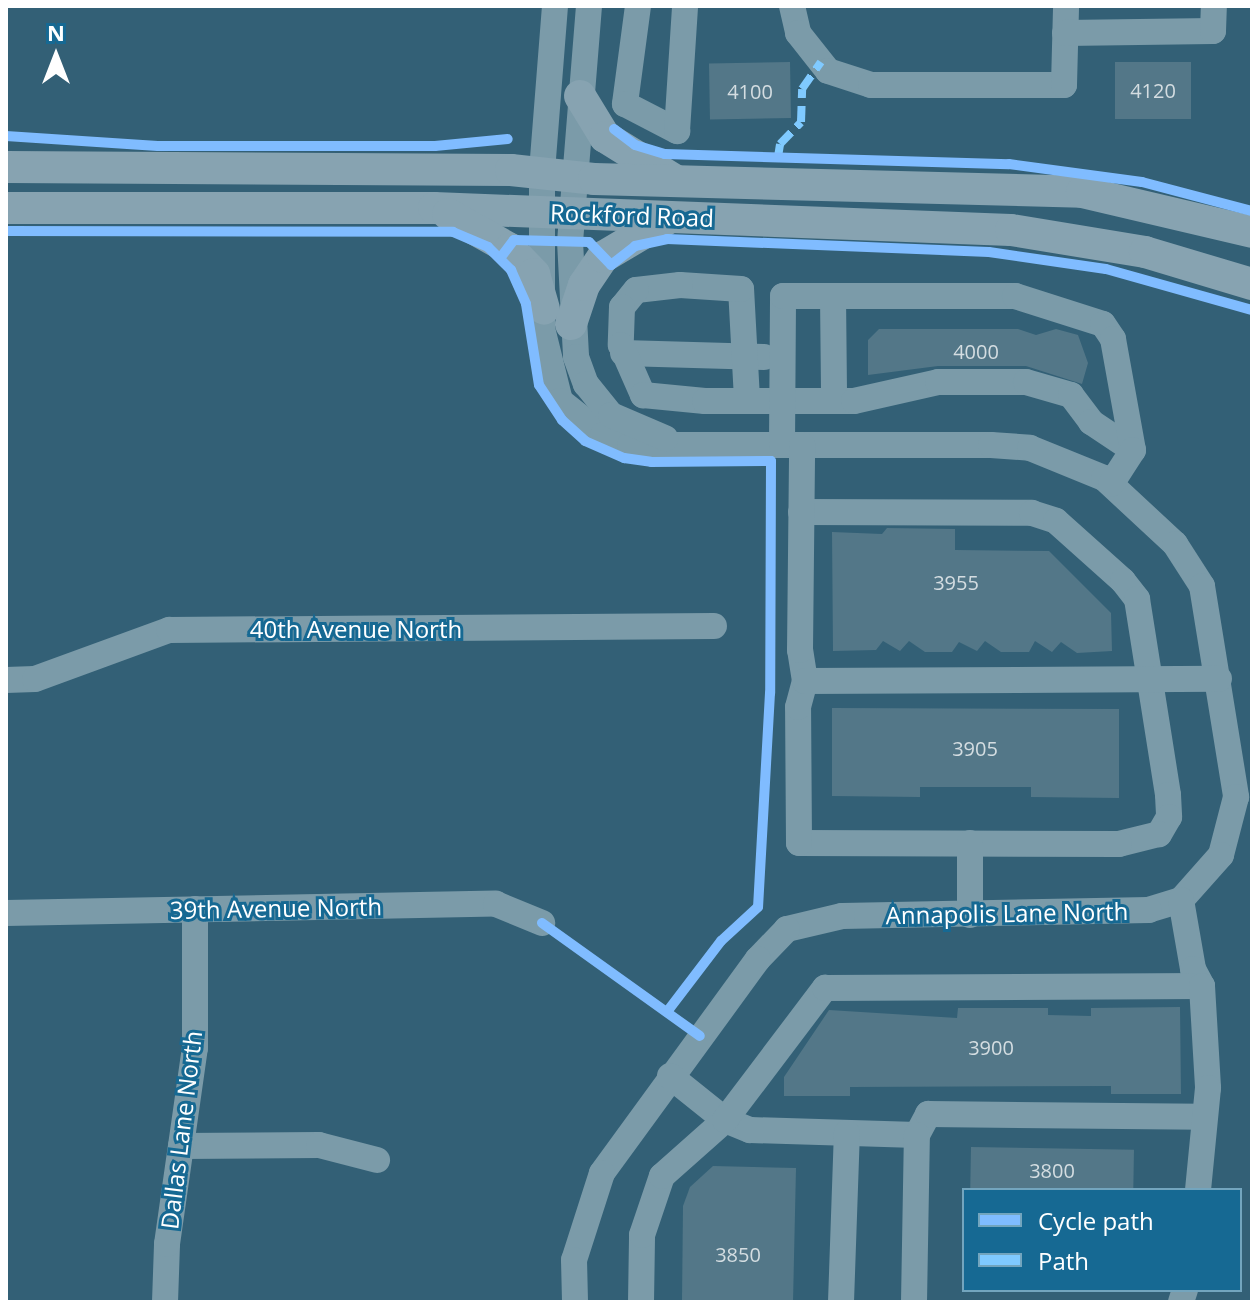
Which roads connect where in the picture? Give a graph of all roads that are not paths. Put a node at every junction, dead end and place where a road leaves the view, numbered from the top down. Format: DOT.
graph roads {
  1 [pos="555,6"];
  2 [pos="589,6"];
  3 [pos="638,6"];
  4 [pos="685,6"];
  5 [pos="792,6"];
  6 [pos="1066,6"];
  7 [pos="1214,6"];
  8 [pos="1065,33"];
  9 [pos="580,96"];
  10 [pos="6,147"];
  11 [pos="61,166"];
  12 [pos="6,167"];
  13 [pos="558,174"];
  14 [pos="673,179"];
  15 [pos="6,208"];
  16 [pos="434,208"];
  17 [pos="557,212"];
  18 [pos="674,216"];
  19 [pos="1252,232"];
  20 [pos="1252,284"];
  21 [pos="741,289"];
  22 [pos="783,296"];
  23 [pos="833,296"];
  24 [pos="557,316"];
  25 [pos="623,353"];
  26 [pos="747,357"];
  27 [pos="783,357"];
  28 [pos="783,397"];
  29 [pos="747,399"];
  30 [pos="834,399"];
  31 [pos="792,445"];
  32 [pos="1133,450"];
  33 [pos="1111,484"];
  34 [pos="801,512"];
  35 [pos="714,626"];
  36 [pos="1219,679"];
  37 [pos="6,680"];
  38 [pos="805,681"];
  39 [pos="1151,681"];
  40 [pos="970,843"];
  41 [pos="1181,900"];
  42 [pos="195,909"];
  43 [pos="6,913"];
  44 [pos="970,915"];
  45 [pos="542,923"];
  46 [pos="1202,986"];
  47 [pos="670,1076"];
  48 [pos="1201,1117"];
  49 [pos="725,1120"];
  50 [pos="847,1133"];
  51 [pos="917,1135"];
  52 [pos="181,1146"];
  53 [pos="377,1160"];
  54 [pos="1198,1188"];
  55 [pos="165,1302"];
  56 [pos="575,1302"];
  57 [pos="641,1302"];
  58 [pos="841,1302"];
  59 [pos="914,1302"];
  1 -- 13 [label="street"];
  2 -- 9 [label="street"];
  3 -- 4 [label="street"];
  5 -- 8 [label="street"];
  6 -- 8 [label="street"];
  7 -- 8 [label="street"];
  9 -- 13 [label="street"];
  9 -- 14 [label="main road"];
  10 -- 11 [label="main road"];
  11 -- 12 [label="main road, Rockford Road"];
  11 -- 13 [label="main road, Rockford Road"];
  13 -- 14 [label="main road, Rockford Road"];
  13 -- 17 [label="street"];
  14 -- 19 [label="main road, Rockford Road"];
  15 -- 16 [label="main road, Rockford Road"];
  16 -- 17 [label="main road, Rockford Road"];
  16 -- 24 [label="main road"];
  17 -- 18 [label="main road, Rockford Road"];
  17 -- 24 [label="street"];
  18 -- 20 [label="main road, Rockford Road"];
  18 -- 24 [label="main road"];
  21 -- 22 [label="street"];
  21 -- 25 [label="street"];
  21 -- 26 [label="street"];
  22 -- 23 [label="street"];
  22 -- 27 [label="street"];
  23 -- 30 [label="street"];
  23 -- 32 [label="street"];
  24 -- 31 [label="street"];
  25 -- 26 [label="street"];
  25 -- 29 [label="street"];
  26 -- 27 [label="street"];
  26 -- 29 [label="street"];
  27 -- 28 [label="street"];
  28 -- 29 [label="street"];
  28 -- 30 [label="street"];
  28 -- 31 [label="street"];
  30 -- 32 [label="street"];
  31 -- 33 [label="street"];
  31 -- 34 [label="street"];
  32 -- 33 [label="street"];
  33 -- 36 [label="street"];
  34 -- 38 [label="street"];
  34 -- 39 [label="street"];
  35 -- 37 [label="street, 40th Avenue North"];
  36 -- 39 [label="street"];
  36 -- 41 [label="street"];
  38 -- 39 [label="street"];
  38 -- 40 [label="street"];
  39 -- 40 [label="street"];
  40 -- 44 [label="street"];
  41 -- 44 [label="street, Annapolis Lane North"];
  41 -- 46 [label="street"];
  42 -- 43 [label="street, 39th Avenue North"];
  42 -- 45 [label="street, 39th Avenue North"];
  42 -- 52 [label="street, Dallas Lane North"];
  44 -- 47 [label="street, Annapolis Lane North"];
  46 -- 48 [label="street"];
  46 -- 49 [label="street"];
  47 -- 49 [label="street"];
  47 -- 56 [label="street, Annapolis Lane North"];
  48 -- 51 [label="street"];
  48 -- 54 [label="street"];
  49 -- 50 [label="street"];
  49 -- 57 [label="street"];
  50 -- 51 [label="street"];
  50 -- 58 [label="street"];
  51 -- 59 [label="street"];
  52 -- 53 [label="street"];
  52 -- 55 [label="street, Dallas Lane North"];
}
